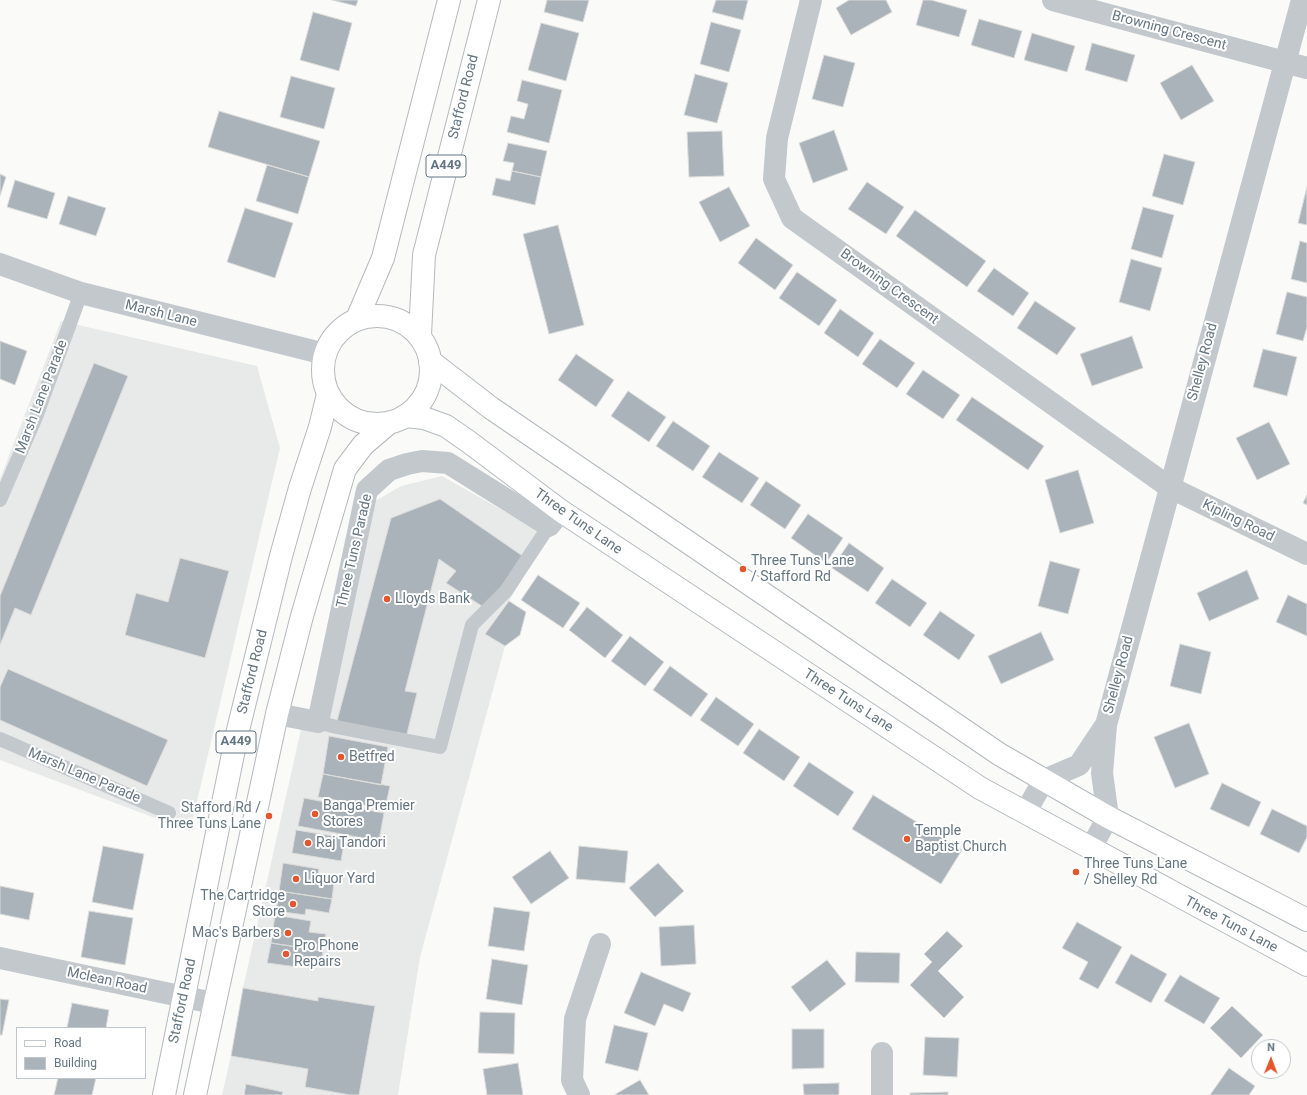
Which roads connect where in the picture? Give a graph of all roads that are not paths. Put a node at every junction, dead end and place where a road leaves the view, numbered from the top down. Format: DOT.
graph roads {
  1 [pos="449,0"];
  2 [pos="489,0"];
  3 [pos="811,0"];
  4 [pos="1053,0"];
  5 [pos="1302,0"];
  6 [pos="1285,62"];
  7 [pos="1307,68"];
  8 [pos="0,264"];
  9 [pos="80,294"];
  10 [pos="356,319"];
  11 [pos="420,335"];
  12 [pos="325,354"];
  13 [pos="430,361"];
  14 [pos="328,394"];
  15 [pos="397,419"];
  16 [pos="1170,488"];
  17 [pos="0,500"];
  18 [pos="555,519"];
  19 [pos="1307,554"];
  20 [pos="277,714"];
  21 [pos="318,722"];
  22 [pos="1106,725"];
  23 [pos="0,739"];
  24 [pos="1044,780"];
  25 [pos="169,813"];
  26 [pos="1025,813"];
  27 [pos="1108,817"];
  28 [pos="1091,848"];
  29 [pos="1307,920"];
  30 [pos="600,944"];
  31 [pos="0,958"];
  32 [pos="1307,965"];
  33 [pos="184,997"];
  34 [pos="213,1003"];
  35 [pos="882,1053"];
  36 [pos="164,1095"];
  37 [pos="194,1095"];
  38 [pos="579,1095"];
  39 [pos="882,1095"];
  1 -- 10 [label="main road, A449"];
  2 -- 11 [label="main road, Stafford Road / A449"];
  3 -- 16 [label="street, Browning Crescent"];
  4 -- 6 [label="street, Browning Crescent"];
  5 -- 6 [label="street, Shelley Road"];
  6 -- 7 [label="street, Browning Crescent"];
  6 -- 16 [label="street, Shelley Road"];
  8 -- 9 [label="street, Marsh Lane"];
  9 -- 12 [label="street, Marsh Lane"];
  9 -- 17 [label="lane, Marsh Lane Parade"];
  10 -- 11 [label="main road, A449"];
  10 -- 12 [label="main road, A449"];
  11 -- 13 [label="main road, A449"];
  12 -- 14 [label="main road, A449"];
  13 -- 15 [label="main road, A449"];
  13 -- 24 [label="main road"];
  14 -- 15 [label="main road, A449"];
  14 -- 33 [label="main road, Stafford Road / A449"];
  15 -- 18 [label="main road, Three Tuns Lane"];
  15 -- 20 [label="main road, A449"];
  16 -- 19 [label="street, Kipling Road"];
  16 -- 22 [label="street, Shelley Road"];
  18 -- 21 [label="lane"];
  18 -- 21 [label="street, Three Tuns Parade"];
  18 -- 26 [label="main road, Three Tuns Lane"];
  20 -- 21 [label="street"];
  20 -- 34 [label="main road, A449"];
  22 -- 24 [label="street, Shelley Road"];
  22 -- 27 [label="street, Shelley Road"];
  23 -- 25 [label="lane, Marsh Lane Parade"];
  24 -- 26 [label="street"];
  24 -- 27 [label="main road"];
  26 -- 28 [label="main road, Three Tuns Lane"];
  27 -- 28 [label="street"];
  27 -- 29 [label="main road"];
  28 -- 32 [label="main road, Three Tuns Lane"];
  30 -- 38 [label="street"];
  31 -- 33 [label="street, Mclean Road"];
  33 -- 34 [label="street, Mclean Road"];
  33 -- 36 [label="main road, Stafford Road / A449"];
  34 -- 37 [label="main road, A449"];
  35 -- 39 [label="street"];
}
